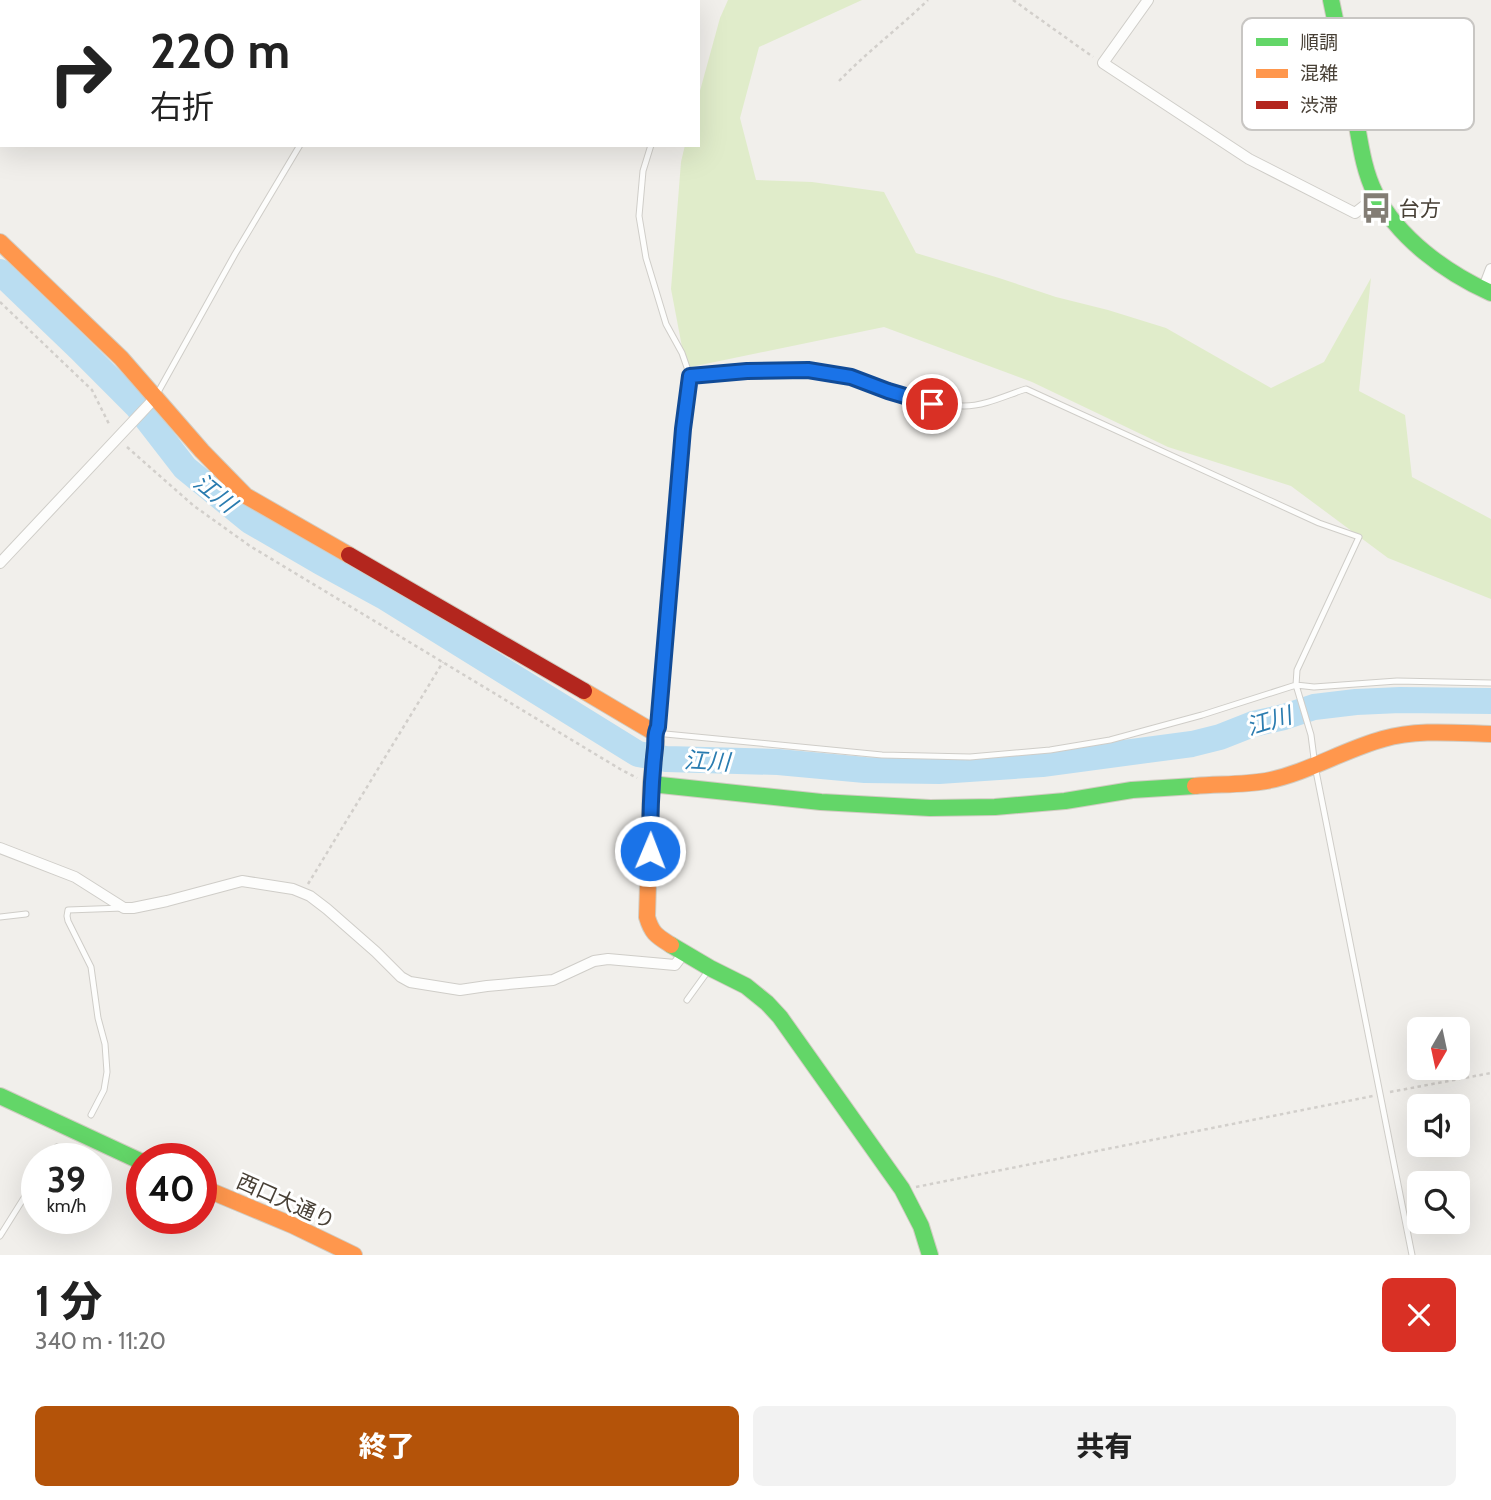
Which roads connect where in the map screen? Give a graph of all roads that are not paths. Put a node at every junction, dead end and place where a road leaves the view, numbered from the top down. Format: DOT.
graph roads {
  1 [pos="1148,0"];
  2 [pos="1331,0"];
  3 [pos="1335,18"];
  4 [pos="1358,130"];
  5 [pos="299,147"];
  6 [pos="650,147"];
  7 [pos="1377,196"];
  8 [pos="0,242"];
  9 [pos="1491,270"];
  10 [pos="1487,291"];
  11 [pos="690,376"];
  12 [pos="155,398"];
  13 [pos="0,563"];
  14 [pos="1491,683"];
  15 [pos="1296,685"];
  16 [pos="1491,734"];
  17 [pos="655,737"];
  18 [pos="1315,766"];
  19 [pos="651,780"];
  20 [pos="0,848"];
  21 [pos="124,908"];
  22 [pos="26,914"];
  23 [pos="0,917"];
  24 [pos="684,953"];
  25 [pos="710,968"];
  26 [pos="687,1000"];
  27 [pos="0,1096"];
  28 [pos="91,1115"];
  29 [pos="126,1154"];
  30 [pos="217,1194"];
  31 [pos="21,1203"];
  32 [pos="0,1236"];
  33 [pos="354,1255"];
  34 [pos="930,1255"];
  35 [pos="1412,1255"];
  1 -- 7 [label="street"];
  2 -- 3 [label="main road"];
  4 -- 7 [label="main road"];
  5 -- 12 [label="lane"];
  6 -- 11 [label="lane"];
  7 -- 10 [label="main road"];
  8 -- 12 [label="main road"];
  9 -- 10 [label="street"];
  11 -- 15 [label="lane"];
  11 -- 17 [label="lane"];
  12 -- 13 [label="street"];
  12 -- 17 [label="main road"];
  14 -- 15 [label="lane"];
  15 -- 17 [label="lane"];
  15 -- 18 [label="lane"];
  16 -- 18 [label="main road"];
  17 -- 19 [label="main road"];
  18 -- 19 [label="main road"];
  18 -- 35 [label="lane"];
  19 -- 24 [label="main road"];
  20 -- 21 [label="street"];
  21 -- 24 [label="street"];
  21 -- 28 [label="lane"];
  22 -- 23 [label="lane"];
  24 -- 25 [label="main road"];
  25 -- 26 [label="lane"];
  25 -- 34 [label="main road"];
  27 -- 29 [label="main road"];
  30 -- 33 [label="main road, 西口大通り"];
  31 -- 32 [label="lane"];
}
